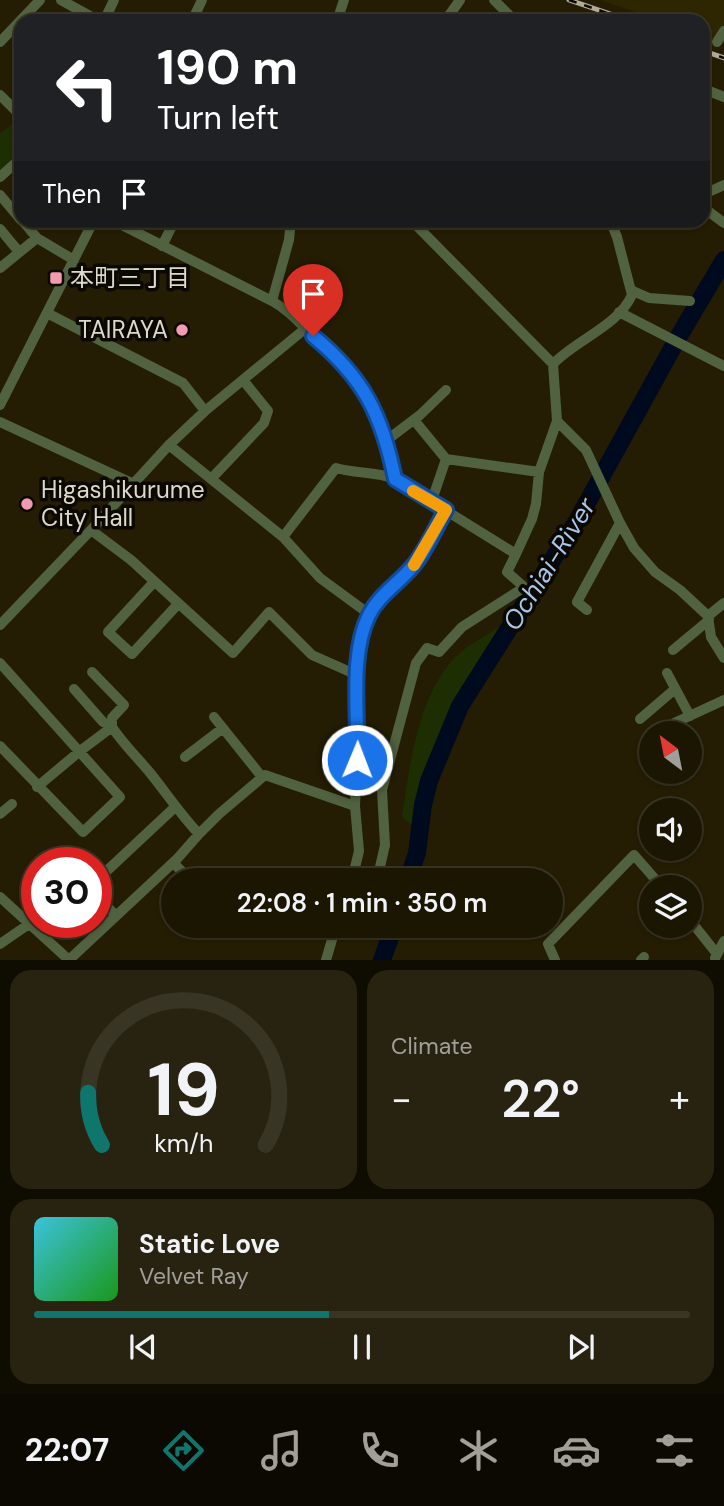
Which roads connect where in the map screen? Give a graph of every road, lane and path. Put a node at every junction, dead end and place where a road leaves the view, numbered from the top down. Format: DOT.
graph roads {
  1 [pos="40,0"];
  2 [pos="61,0"];
  3 [pos="494,0"];
  4 [pos="27,14"];
  5 [pos="88,14"];
  6 [pos="508,14"];
  7 [pos="14,27"];
  8 [pos="724,31"];
  9 [pos="0,42"];
  10 [pos="717,42"];
  11 [pos="14,164"];
  12 [pos="0,177"];
  13 [pos="0,195"];
  14 [pos="14,212"];
  15 [pos="28,228"];
  16 [pos="90,228"];
  17 [pos="127,228"];
  18 [pos="171,228"];
  19 [pos="290,228"];
  20 [pos="421,228"];
  21 [pos="613,228"];
  22 [pos="0,229"];
  23 [pos="37,238"];
  24 [pos="162,246"];
  25 [pos="19,252"];
  26 [pos="74,260"];
  27 [pos="0,268"];
  28 [pos="633,291"];
  29 [pos="272,301"];
  30 [pos="690,301"];
  31 [pos="619,312"];
  32 [pos="47,313"];
  33 [pos="306,328"];
  34 [pos="722,361"];
  35 [pos="553,364"];
  36 [pos="243,380"];
  37 [pos="446,390"];
  38 [pos="0,405"];
  39 [pos="205,411"];
  40 [pos="414,420"];
  41 [pos="557,421"];
  42 [pos="0,422"];
  43 [pos="387,440"];
  44 [pos="169,445"];
  45 [pos="446,459"];
  46 [pos="538,472"];
  47 [pos="395,479"];
  48 [pos="211,480"];
  49 [pos="134,484"];
  50 [pos="431,503"];
  51 [pos="446,510"];
  52 [pos="620,523"];
  53 [pos="92,530"];
  54 [pos="283,537"];
  55 [pos="516,554"];
  56 [pos="154,582"];
  57 [pos="724,603"];
  58 [pos="178,604"];
  59 [pos="587,610"];
  60 [pos="369,614"];
  61 [pos="708,618"];
  62 [pos="0,625"];
  63 [pos="673,650"];
  64 [pos="724,658"];
  65 [pos="0,663"];
  66 [pos="92,672"];
  67 [pos="667,673"];
  68 [pos="357,675"];
  69 [pos="74,689"];
  70 [pos="675,689"];
  71 [pos="724,700"];
  72 [pos="690,716"];
  73 [pos="214,717"];
  74 [pos="640,719"];
  75 [pos="679,721"];
  76 [pos="112,727"];
  77 [pos="223,728"];
  78 [pos="0,746"];
  79 [pos="79,751"];
  80 [pos="185,757"];
  81 [pos="262,777"];
  82 [pos="37,787"];
  83 [pos="12,804"];
  84 [pos="355,806"];
  85 [pos="174,808"];
  86 [pos="0,814"];
  87 [pos="199,834"];
  88 [pos="173,863"];
  89 [pos="112,866"];
  90 [pos="178,868"];
  91 [pos="355,868"];
  92 [pos="380,868"];
  93 [pos="652,875"];
  94 [pos="0,897"];
  95 [pos="112,912"];
  96 [pos="116,916"];
  97 [pos="21,917"];
  98 [pos="21,930"];
  99 [pos="45,938"];
  100 [pos="332,938"];
  101 [pos="702,938"];
  102 [pos="724,941"];
  103 [pos="0,944"];
  104 [pos="715,957"];
  105 [pos="69,960"];
  106 [pos="326,960"];
  107 [pos="555,960"];
  1 -- 4 [label="street"];
  2 -- 5 [label="street"];
  3 -- 6 [label="street"];
  7 -- 9 [label="street"];
  8 -- 10 [label="street"];
  11 -- 12 [label="street"];
  13 -- 14 [label="street"];
  15 -- 23 [label="street"];
  16 -- 26 [label="street"];
  17 -- 24 [label="street"];
  18 -- 24 [label="street"];
  19 -- 29 [label="street"];
  20 -- 35 [label="street"];
  21 -- 28 [label="street"];
  22 -- 25 [label="street"];
  23 -- 25 [label="street"];
  23 -- 26 [label="street"];
  24 -- 29 [label="street"];
  25 -- 27 [label="street"];
  26 -- 32 [label="street"];
  28 -- 30 [label="street"];
  28 -- 31 [label="street"];
  29 -- 33 [label="street"];
  31 -- 34 [label="street"];
  31 -- 35 [label="street"];
  32 -- 38 [label="street"];
  32 -- 39 [label="street"];
  33 -- 36 [label="street"];
  33 -- 43 [label="street"];
  35 -- 41 [label="street"];
  36 -- 39 [label="street"];
  36 -- 48 [label="street"];
  37 -- 40 [label="street"];
  39 -- 44 [label="street"];
  40 -- 43 [label="street"];
  40 -- 45 [label="street"];
  41 -- 46 [label="street"];
  41 -- 52 [label="street"];
  42 -- 49 [label="street"];
  43 -- 47 [label="street"];
  44 -- 48 [label="street"];
  44 -- 49 [label="street"];
  45 -- 46 [label="street"];
  45 -- 50 [label="street"];
  46 -- 55 [label="street"];
  47 -- 50 [label="street"];
  47 -- 54 [label="street"];
  48 -- 54 [label="street"];
  49 -- 53 [label="street"];
  50 -- 51 [label="street"];
  51 -- 55 [label="street"];
  51 -- 60 [label="street"];
  52 -- 59 [label="street"];
  52 -- 61 [label="street"];
  53 -- 56 [label="street"];
  53 -- 62 [label="street"];
  54 -- 60 [label="street"];
  55 -- 92 [label="street"];
  56 -- 58 [label="street"];
  56 -- 58 [label="street"];
  57 -- 61 [label="street"];
  58 -- 68 [label="street"];
  60 -- 68 [label="street"];
  61 -- 63 [label="street"];
  61 -- 64 [label="street"];
  65 -- 79 [label="street"];
  66 -- 76 [label="street"];
  67 -- 70 [label="street"];
  68 -- 84 [label="street"];
  69 -- 76 [label="street"];
  70 -- 72 [label="street"];
  70 -- 74 [label="street"];
  71 -- 72 [label="street"];
  72 -- 75 [label="street"];
  73 -- 77 [label="street"];
  76 -- 79 [label="street"];
  76 -- 85 [label="street"];
  77 -- 80 [label="street"];
  77 -- 81 [label="street"];
  78 -- 82 [label="street"];
  79 -- 82 [label="street"];
  79 -- 82 [label="street"];
  81 -- 84 [label="street"];
  81 -- 87 [label="street"];
  83 -- 86 [label="street"];
  84 -- 91 [label="street"];
  85 -- 87 [label="street"];
  85 -- 89 [label="street"];
  87 -- 88 [label="street"];
  88 -- 90 [label="street"];
  88 -- 96 [label="street"];
  93 -- 107 [label="street"];
  94 -- 97 [label="street"];
  95 -- 96 [label="street"];
  96 -- 105 [label="street"];
  98 -- 103 [label="street"];
  99 -- 105 [label="street"];
  100 -- 106 [label="street"];
  101 -- 104 [label="street"];
  102 -- 104 [label="street"];
}
